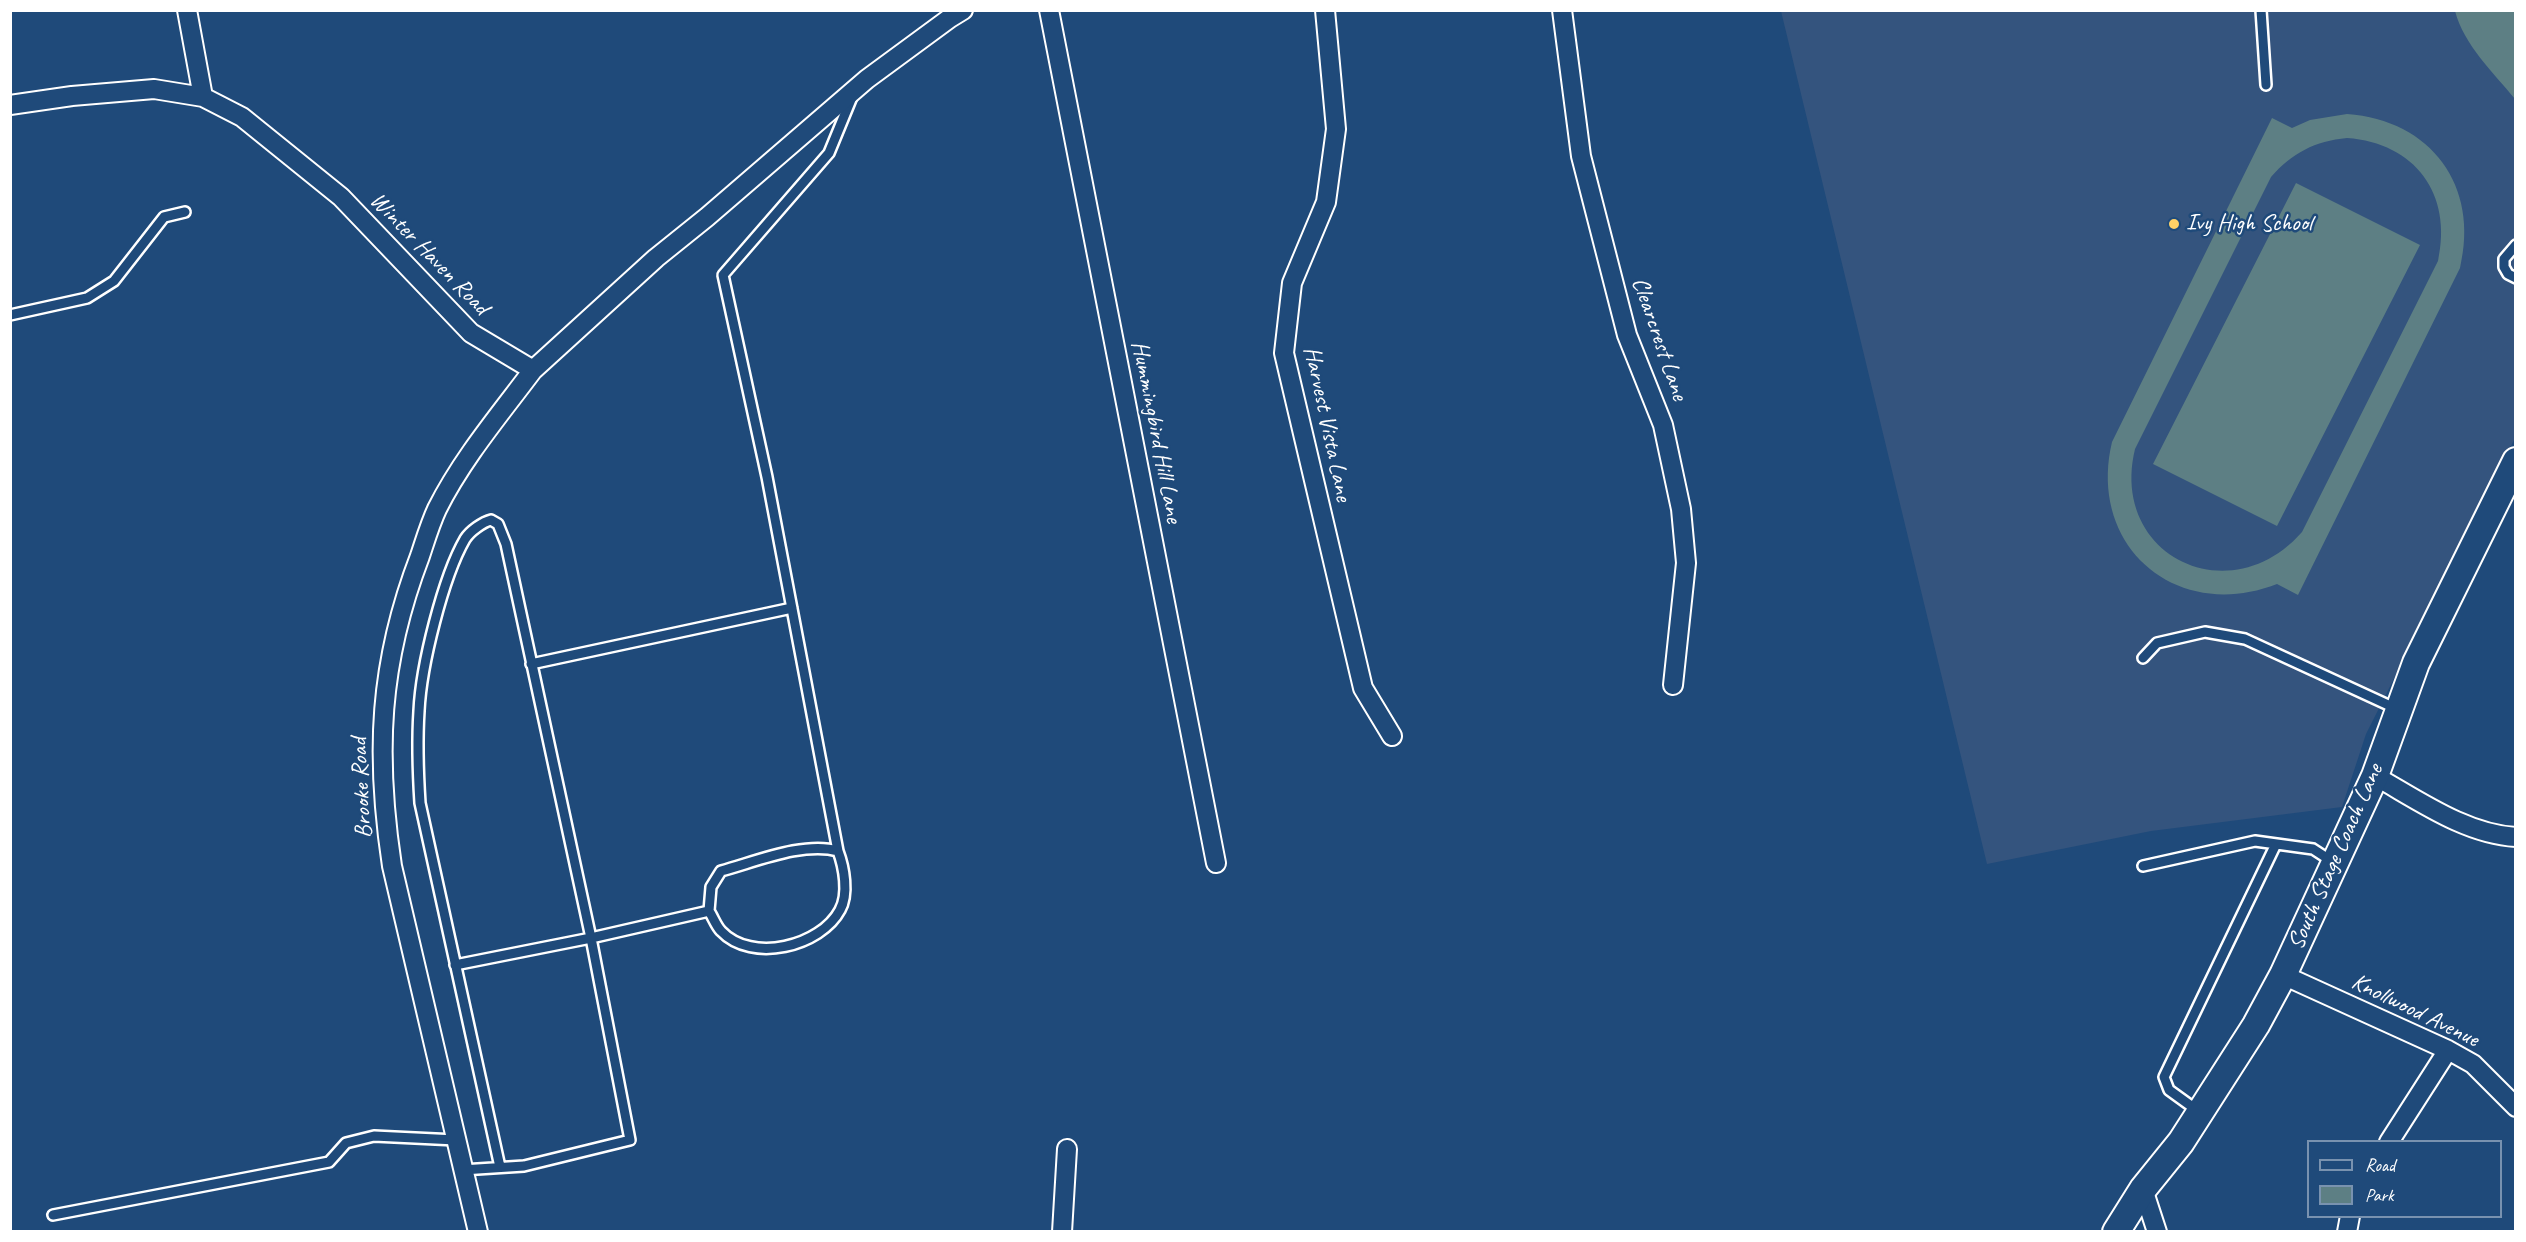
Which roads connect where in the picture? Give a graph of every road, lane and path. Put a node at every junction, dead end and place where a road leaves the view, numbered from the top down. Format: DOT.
graph roads {
  1 [pos="187,10"];
  2 [pos="963,10"];
  3 [pos="1049,10"];
  4 [pos="1325,10"];
  5 [pos="1562,10"];
  6 [pos="2261,10"];
  7 [pos="2266,85"];
  8 [pos="855,90"];
  9 [pos="203,97"];
  10 [pos="10,105"];
  11 [pos="184,212"];
  12 [pos="2516,245"];
  13 [pos="2516,278"];
  14 [pos="10,315"];
  15 [pos="533,370"];
  16 [pos="2516,461"];
  17 [pos="792,608"];
  18 [pos="2143,658"];
  19 [pos="531,664"];
  20 [pos="1673,685"];
  21 [pos="2399,710"];
  22 [pos="1392,736"];
  23 [pos="2375,777"];
  24 [pos="2516,837"];
  25 [pos="2276,844"];
  26 [pos="838,851"];
  27 [pos="1216,863"];
  28 [pos="2335,864"];
  29 [pos="2143,866"];
  30 [pos="709,911"];
  31 [pos="591,938"];
  32 [pos="455,965"];
  33 [pos="2283,975"];
  34 [pos="2448,1050"];
  35 [pos="2516,1107"];
  36 [pos="2200,1112"];
  37 [pos="456,1140"];
  38 [pos="2390,1140"];
  39 [pos="1067,1149"];
  40 [pos="500,1167"];
  41 [pos="462,1170"];
  42 [pos="2144,1189"];
  43 [pos="53,1215"];
  44 [pos="478,1232"];
  45 [pos="1062,1232"];
  46 [pos="2116,1232"];
  47 [pos="2157,1232"];
  1 -- 9 [label="street"];
  2 -- 8 [label="street"];
  3 -- 27 [label="street, Hummingbird Hill Lane"];
  4 -- 22 [label="street, Harvest Vista Lane"];
  5 -- 20 [label="street, Clearcrest Lane"];
  6 -- 7 [label="lane"];
  8 -- 15 [label="street"];
  8 -- 17 [label="lane"];
  9 -- 10 [label="street, Winter Haven Road"];
  9 -- 15 [label="street, Winter Haven Road"];
  11 -- 14 [label="lane"];
  12 -- 13 [label="lane"];
  15 -- 37 [label="street, Brooke Road"];
  16 -- 21 [label="main road, South Stage Coach Lane"];
  17 -- 19 [label="lane"];
  17 -- 26 [label="lane"];
  18 -- 21 [label="lane"];
  19 -- 31 [label="lane"];
  19 -- 32 [label="lane"];
  21 -- 23 [label="main road, South Stage Coach Lane"];
  23 -- 24 [label="street"];
  23 -- 28 [label="main road, South Stage Coach Lane"];
  25 -- 28 [label="lane"];
  25 -- 29 [label="lane"];
  25 -- 36 [label="lane"];
  26 -- 30 [label="lane"];
  26 -- 30 [label="lane"];
  28 -- 33 [label="main road, South Stage Coach Lane"];
  30 -- 31 [label="lane"];
  31 -- 32 [label="lane"];
  31 -- 40 [label="lane"];
  32 -- 40 [label="lane"];
  33 -- 34 [label="street, Knollwood Avenue"];
  33 -- 36 [label="main road, South Stage Coach Lane"];
  34 -- 35 [label="street, Knollwood Avenue"];
  34 -- 38 [label="street"];
  36 -- 42 [label="main road, South Stage Coach Lane"];
  37 -- 41 [label="street, Brooke Road"];
  37 -- 43 [label="lane"];
  39 -- 45 [label="street"];
  40 -- 41 [label="lane"];
  41 -- 44 [label="street, Brooke Road"];
  42 -- 46 [label="main road, South Stage Coach Lane"];
  42 -- 47 [label="street"];
}
